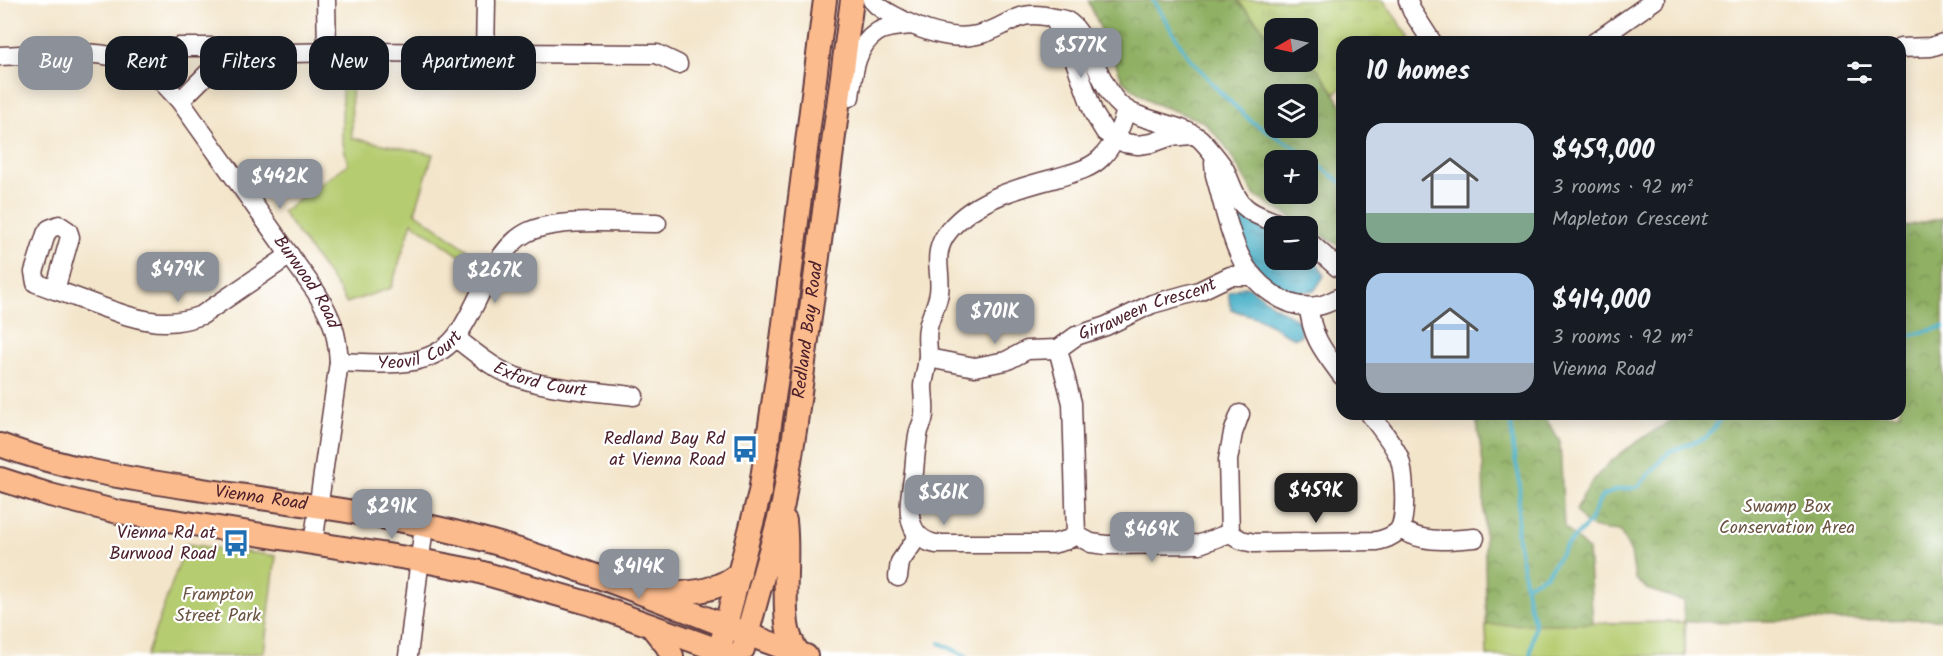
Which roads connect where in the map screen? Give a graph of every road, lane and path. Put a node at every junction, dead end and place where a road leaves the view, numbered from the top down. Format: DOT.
graph roads {
  1 [pos="326,0"];
  2 [pos="486,0"];
  3 [pos="825,0"];
  4 [pos="852,0"];
  5 [pos="872,0"];
  6 [pos="1408,0"];
  7 [pos="1655,0"];
  8 [pos="1052,11"];
  9 [pos="912,25"];
  10 [pos="327,36"];
  11 [pos="485,36"];
  12 [pos="1428,36"];
  13 [pos="1604,36"];
  14 [pos="1943,43"];
  15 [pos="1906,48"];
  16 [pos="536,55"];
  17 [pos="0,56"];
  18 [pos="678,64"];
  19 [pos="200,81"];
  20 [pos="180,100"];
  21 [pos="1126,110"];
  22 [pos="1193,134"];
  23 [pos="1115,139"];
  24 [pos="1214,157"];
  25 [pos="1264,218"];
  26 [pos="657,223"];
  27 [pos="820,233"];
  28 [pos="1318,249"];
  29 [pos="290,255"];
  30 [pos="1240,256"];
  31 [pos="1336,265"];
  32 [pos="1230,276"];
  33 [pos="1253,276"];
  34 [pos="55,290"];
  35 [pos="1336,298"];
  36 [pos="1310,307"];
  37 [pos="456,338"];
  38 [pos="1058,349"];
  39 [pos="928,358"];
  40 [pos="339,362"];
  41 [pos="1336,368"];
  42 [pos="634,396"];
  43 [pos="1240,414"];
  44 [pos="1374,420"];
  45 [pos="0,445"];
  46 [pos="0,479"];
  47 [pos="783,504"];
  48 [pos="318,507"];
  49 [pos="424,526"];
  50 [pos="1400,529"];
  51 [pos="1230,533"];
  52 [pos="1076,535"];
  53 [pos="918,536"];
  54 [pos="1475,538"];
  55 [pos="313,544"];
  56 [pos="419,560"];
  57 [pos="740,573"];
  58 [pos="898,577"];
  59 [pos="648,595"];
  60 [pos="651,626"];
  61 [pos="725,627"];
  62 [pos="747,634"];
  63 [pos="724,654"];
  64 [pos="803,655"];
  65 [pos="408,656"];
  66 [pos="672,656"];
  67 [pos="741,656"];
  1 -- 10 [label="street"];
  2 -- 11 [label="street"];
  3 -- 57 [label="main road, Redland Bay Road"];
  4 -- 27 [label="main road, Redland Bay Road"];
  5 -- 9 [label="street"];
  6 -- 12 [label="street"];
  7 -- 13 [label="street"];
  8 -- 9 [label="street"];
  8 -- 21 [label="street"];
  8 -- 23 [label="street"];
  9 -- 27 [label="street"];
  14 -- 15 [label="street"];
  16 -- 18 [label="street"];
  17 -- 20 [label="street, Burwood Road"];
  19 -- 20 [label="street"];
  20 -- 29 [label="street, Burwood Road"];
  21 -- 22 [label="street"];
  21 -- 23 [label="street"];
  22 -- 23 [label="street"];
  22 -- 24 [label="street"];
  23 -- 39 [label="street"];
  24 -- 25 [label="street"];
  24 -- 30 [label="street"];
  26 -- 37 [label="street, Yeovil Court"];
  27 -- 47 [label="main road, Redland Bay Road"];
  28 -- 31 [label="street"];
  29 -- 34 [label="street"];
  29 -- 40 [label="street, Burwood Road"];
  30 -- 32 [label="street, Girraween Crescent"];
  30 -- 33 [label="street"];
  32 -- 33 [label="street, Girraween Crescent"];
  32 -- 38 [label="street, Girraween Crescent"];
  33 -- 36 [label="street"];
  35 -- 36 [label="street"];
  36 -- 41 [label="street"];
  37 -- 40 [label="street, Yeovil Court"];
  37 -- 42 [label="street, Exford Court"];
  38 -- 39 [label="street"];
  38 -- 52 [label="street, Girraween Crescent"];
  39 -- 53 [label="street"];
  40 -- 48 [label="street, Burwood Road"];
  43 -- 51 [label="street"];
  44 -- 50 [label="street"];
  45 -- 48 [label="main road, Vienna Road"];
  46 -- 55 [label="main road, Vienna Road"];
  47 -- 62 [label="main road, Redland Bay Road"];
  47 -- 64 [label="main road"];
  48 -- 49 [label="main road, Vienna Road"];
  48 -- 55 [label="street, Burwood Road"];
  49 -- 56 [label="street"];
  49 -- 59 [label="main road, Vienna Road"];
  50 -- 51 [label="street"];
  50 -- 54 [label="street"];
  51 -- 52 [label="street"];
  52 -- 53 [label="street"];
  53 -- 58 [label="street"];
  55 -- 56 [label="main road, Vienna Road"];
  56 -- 60 [label="main road, Vienna Road"];
  56 -- 65 [label="street"];
  57 -- 59 [label="main road"];
  57 -- 61 [label="main road, Redland Bay Road"];
  59 -- 61 [label="main road, Vienna Road"];
  60 -- 63 [label="main road, Vienna Road"];
  60 -- 66 [label="main road"];
  61 -- 62 [label="main road, Vienna Road"];
  61 -- 63 [label="main road, Redland Bay Road"];
  62 -- 64 [label="main road, Vienna Road"];
  62 -- 67 [label="main road, Redland Bay Road"];
}
